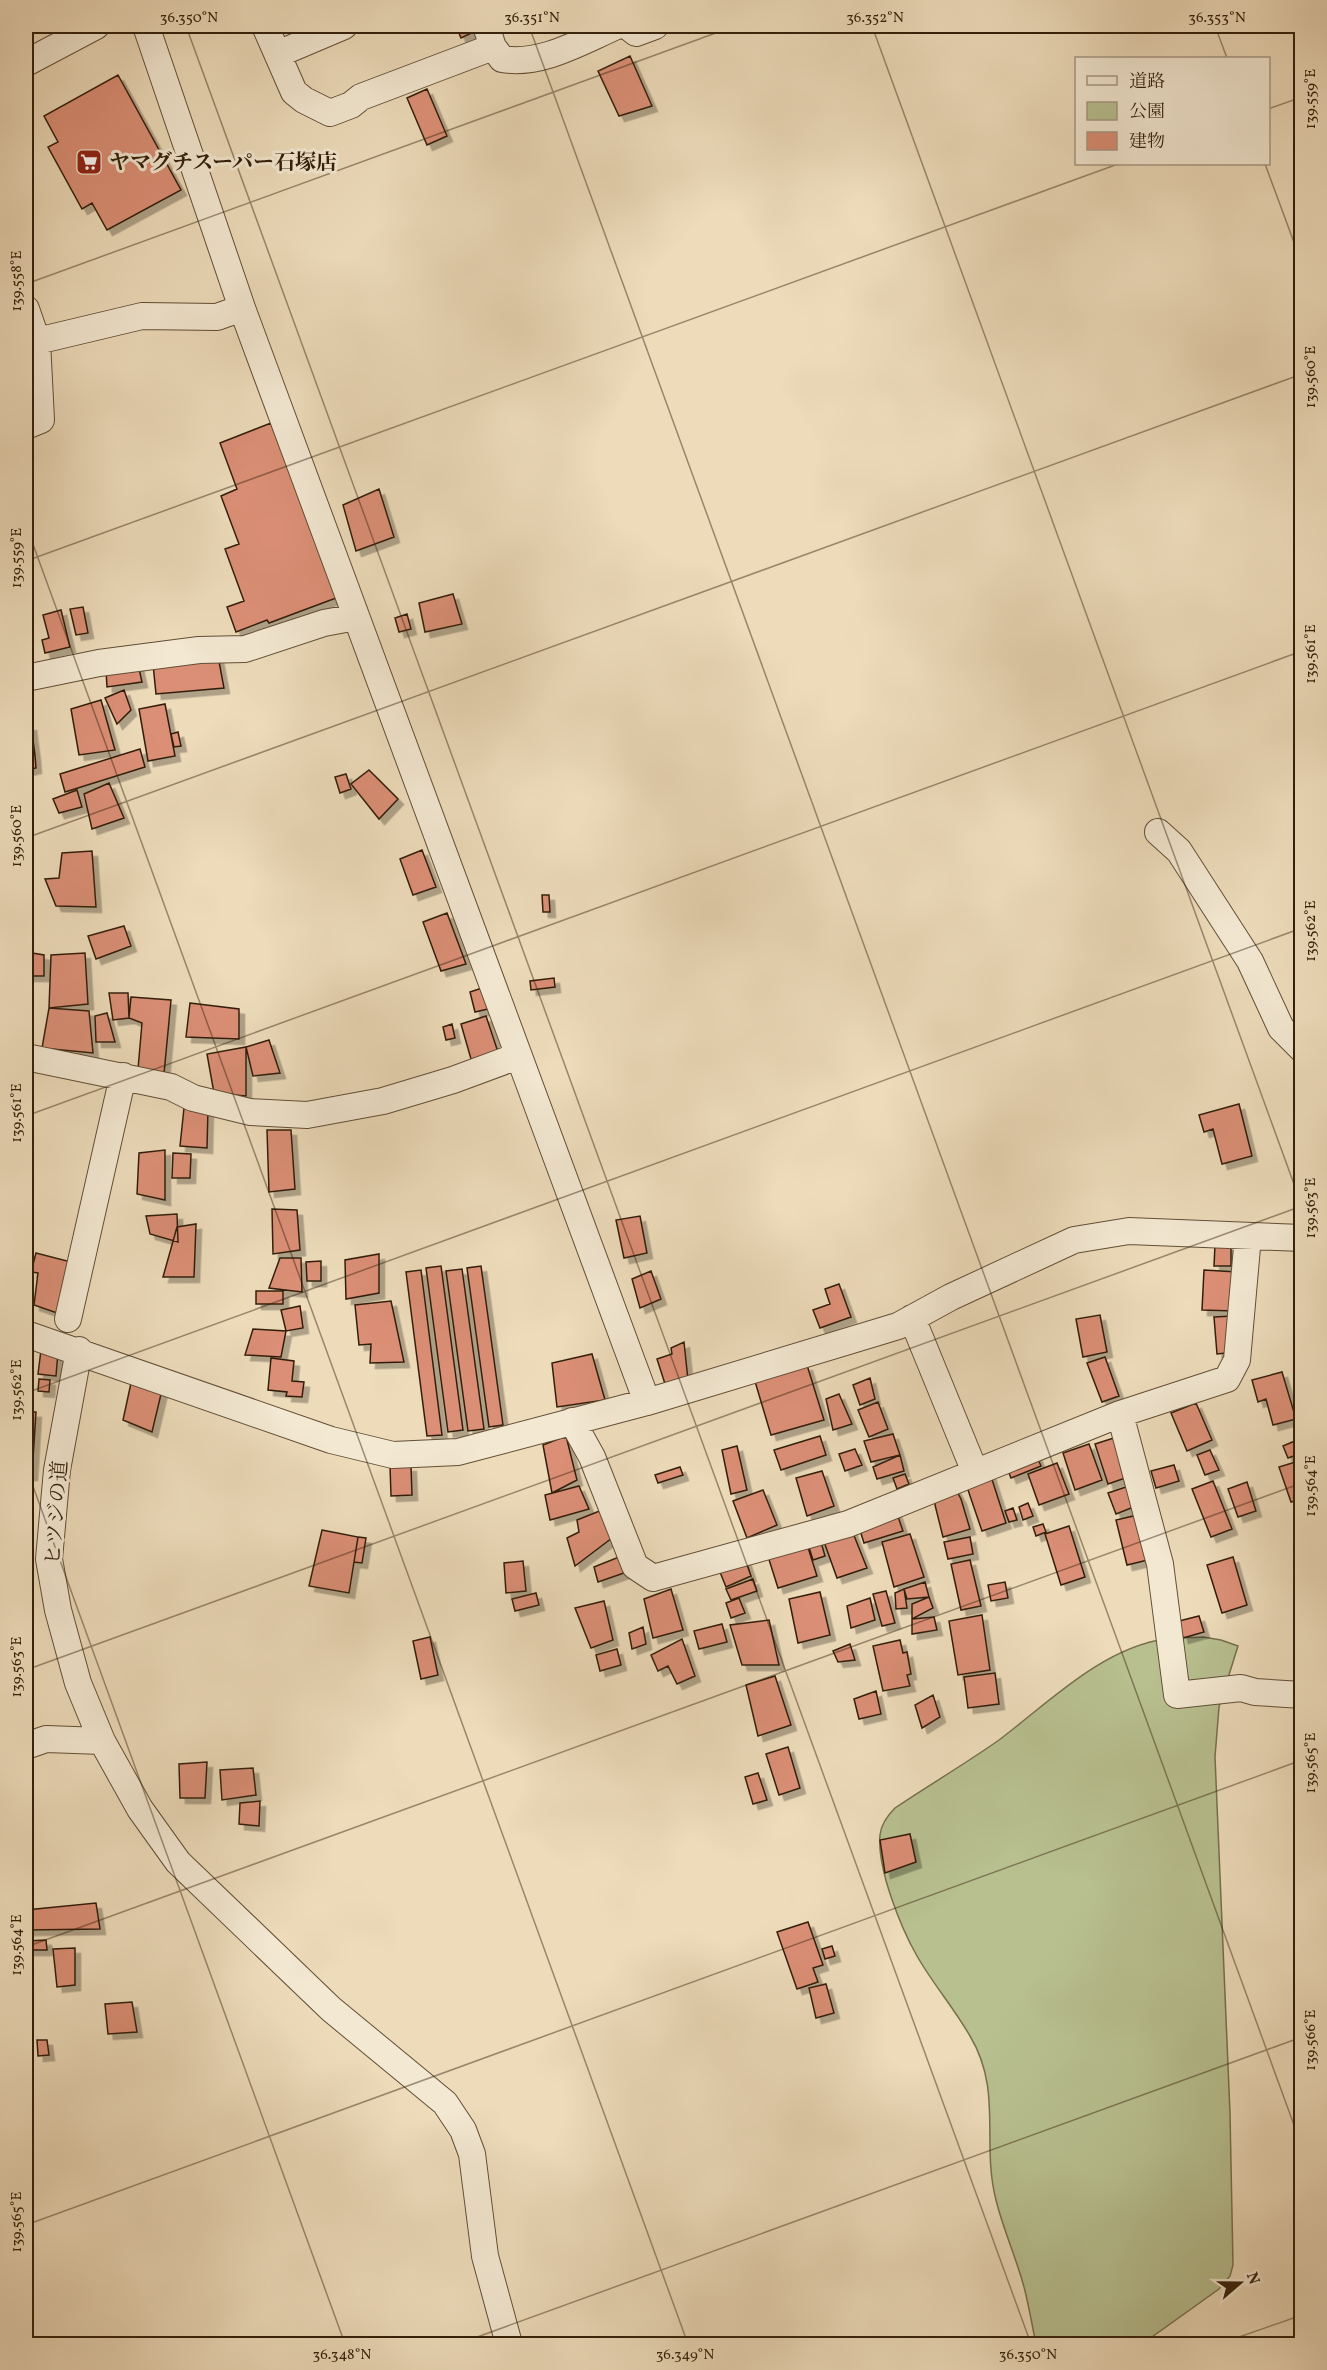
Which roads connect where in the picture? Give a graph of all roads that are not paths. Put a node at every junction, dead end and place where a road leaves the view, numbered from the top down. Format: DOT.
graph roads {
  1 [pos="96,26"];
  2 [pos="146,26"];
  3 [pos="265,26"];
  4 [pos="344,26"];
  5 [pos="617,26"];
  6 [pos="627,26"];
  7 [pos="655,26"];
  8 [pos="490,36"];
  9 [pos="278,54"];
  10 [pos="26,63"];
  11 [pos="242,308"];
  12 [pos="26,309"];
  13 [pos="37,341"];
  14 [pos="26,426"];
  15 [pos="356,617"];
  16 [pos="26,678"];
  17 [pos="1158,832"];
  18 [pos="1302,1050"];
  19 [pos="518,1056"];
  20 [pos="26,1057"];
  21 [pos="123,1076"];
  22 [pos="1248,1236"];
  23 [pos="1302,1238"];
  24 [pos="912,1318"];
  25 [pos="69,1319"];
  26 [pos="26,1334"];
  27 [pos="78,1350"];
  28 [pos="647,1402"];
  29 [pos="1120,1414"];
  30 [pos="572,1421"];
  31 [pos="975,1472"];
  32 [pos="1302,1695"];
  33 [pos="102,1741"];
  34 [pos="26,1746"];
  35 [pos="509,2344"];
  1 -- 10 [label="street"];
  2 -- 11 [label="street"];
  3 -- 9 [label="street"];
  4 -- 9 [label="street"];
  5 -- 8 [label="street"];
  6 -- 7 [label="street"];
  8 -- 9 [label="street"];
  11 -- 13 [label="street"];
  11 -- 15 [label="street"];
  12 -- 13 [label="street"];
  13 -- 14 [label="street"];
  15 -- 16 [label="street"];
  15 -- 19 [label="street"];
  17 -- 18 [label="street"];
  19 -- 21 [label="street"];
  19 -- 28 [label="street"];
  20 -- 21 [label="street"];
  21 -- 25 [label="street"];
  22 -- 23 [label="street"];
  22 -- 24 [label="street"];
  22 -- 29 [label="street"];
  24 -- 28 [label="street"];
  24 -- 31 [label="street"];
  26 -- 27 [label="street"];
  27 -- 30 [label="street"];
  27 -- 33 [label="street, ヒツジの道"];
  28 -- 30 [label="street"];
  29 -- 31 [label="street"];
  29 -- 32 [label="street"];
  30 -- 31 [label="street"];
  33 -- 34 [label="street"];
  33 -- 35 [label="street, ヒツジの道"];
}
